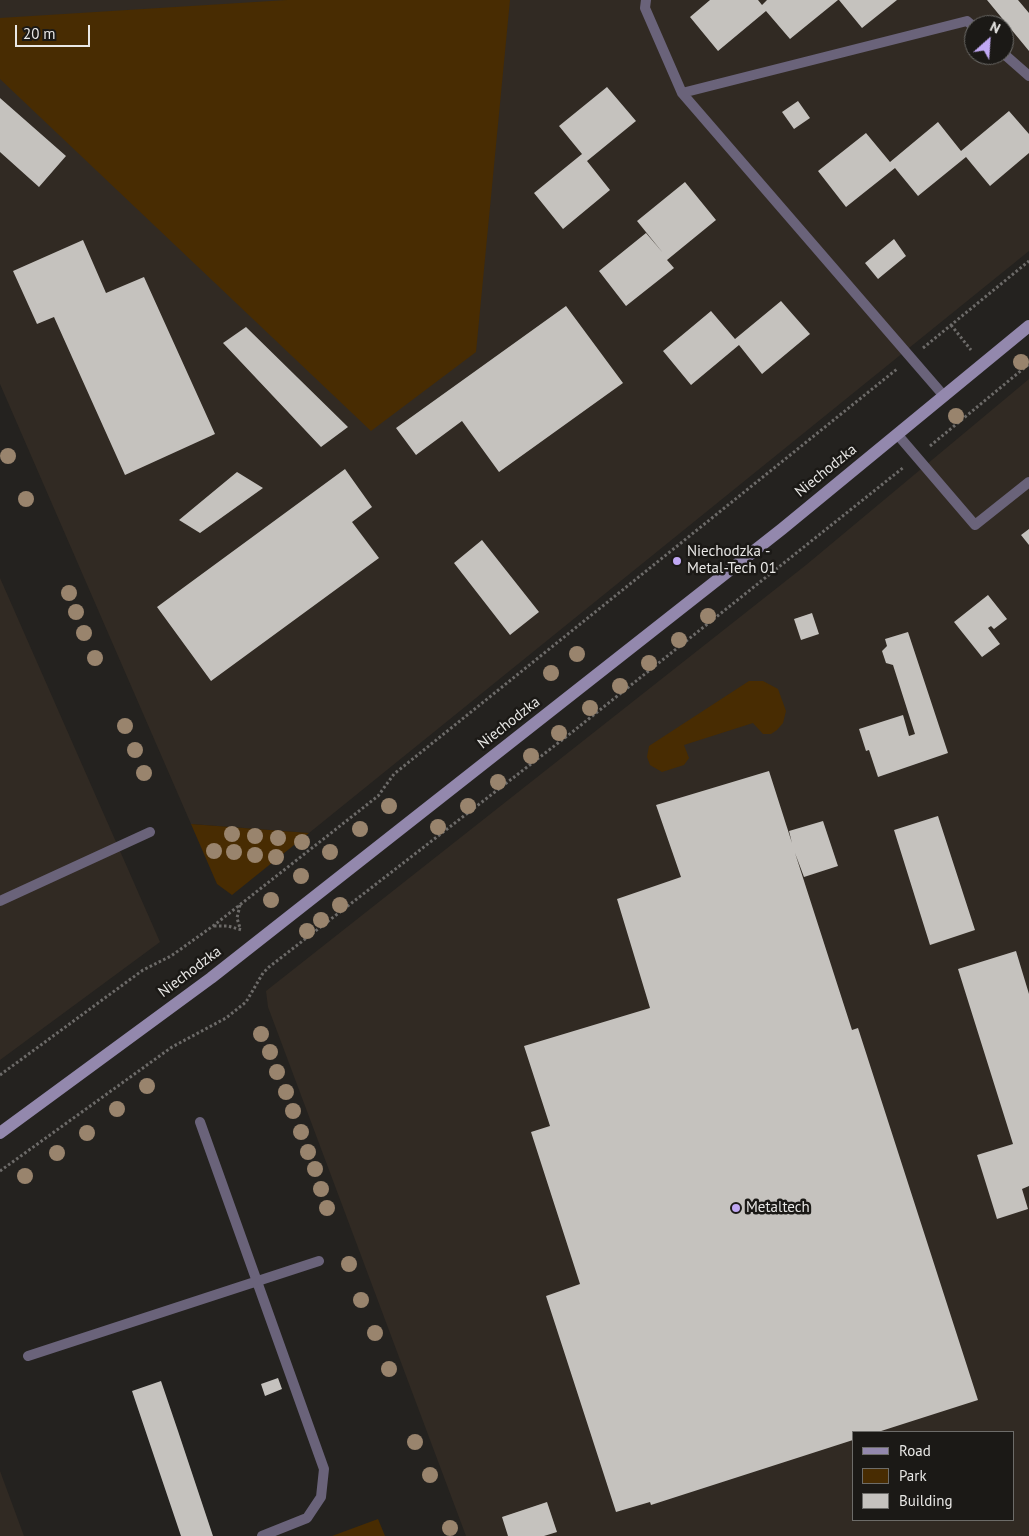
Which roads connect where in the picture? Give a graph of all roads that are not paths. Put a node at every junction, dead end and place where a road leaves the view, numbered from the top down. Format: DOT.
graph roads {
  1 [pos="646,0"];
  2 [pos="964,22"];
  3 [pos="1014,63"];
  4 [pos="1029,76"];
  5 [pos="682,93"];
  6 [pos="1029,326"];
  7 [pos="944,396"];
  8 [pos="897,434"];
  9 [pos="1029,482"];
  10 [pos="150,832"];
  11 [pos="0,900"];
  12 [pos="200,1122"];
  13 [pos="0,1133"];
  14 [pos="320,1260"];
  15 [pos="256,1281"];
  16 [pos="28,1356"];
  17 [pos="262,1536"];
  1 -- 5 [label="lane"];
  2 -- 5 [label="lane"];
  3 -- 4 [label="lane"];
  5 -- 7 [label="lane"];
  6 -- 7 [label="street, Niechodzka"];
  7 -- 8 [label="street, Niechodzka"];
  8 -- 9 [label="lane"];
  8 -- 13 [label="street, Niechodzka"];
  10 -- 11 [label="lane"];
  12 -- 15 [label="lane"];
  14 -- 15 [label="lane"];
  15 -- 16 [label="lane"];
  15 -- 17 [label="lane"];
}
